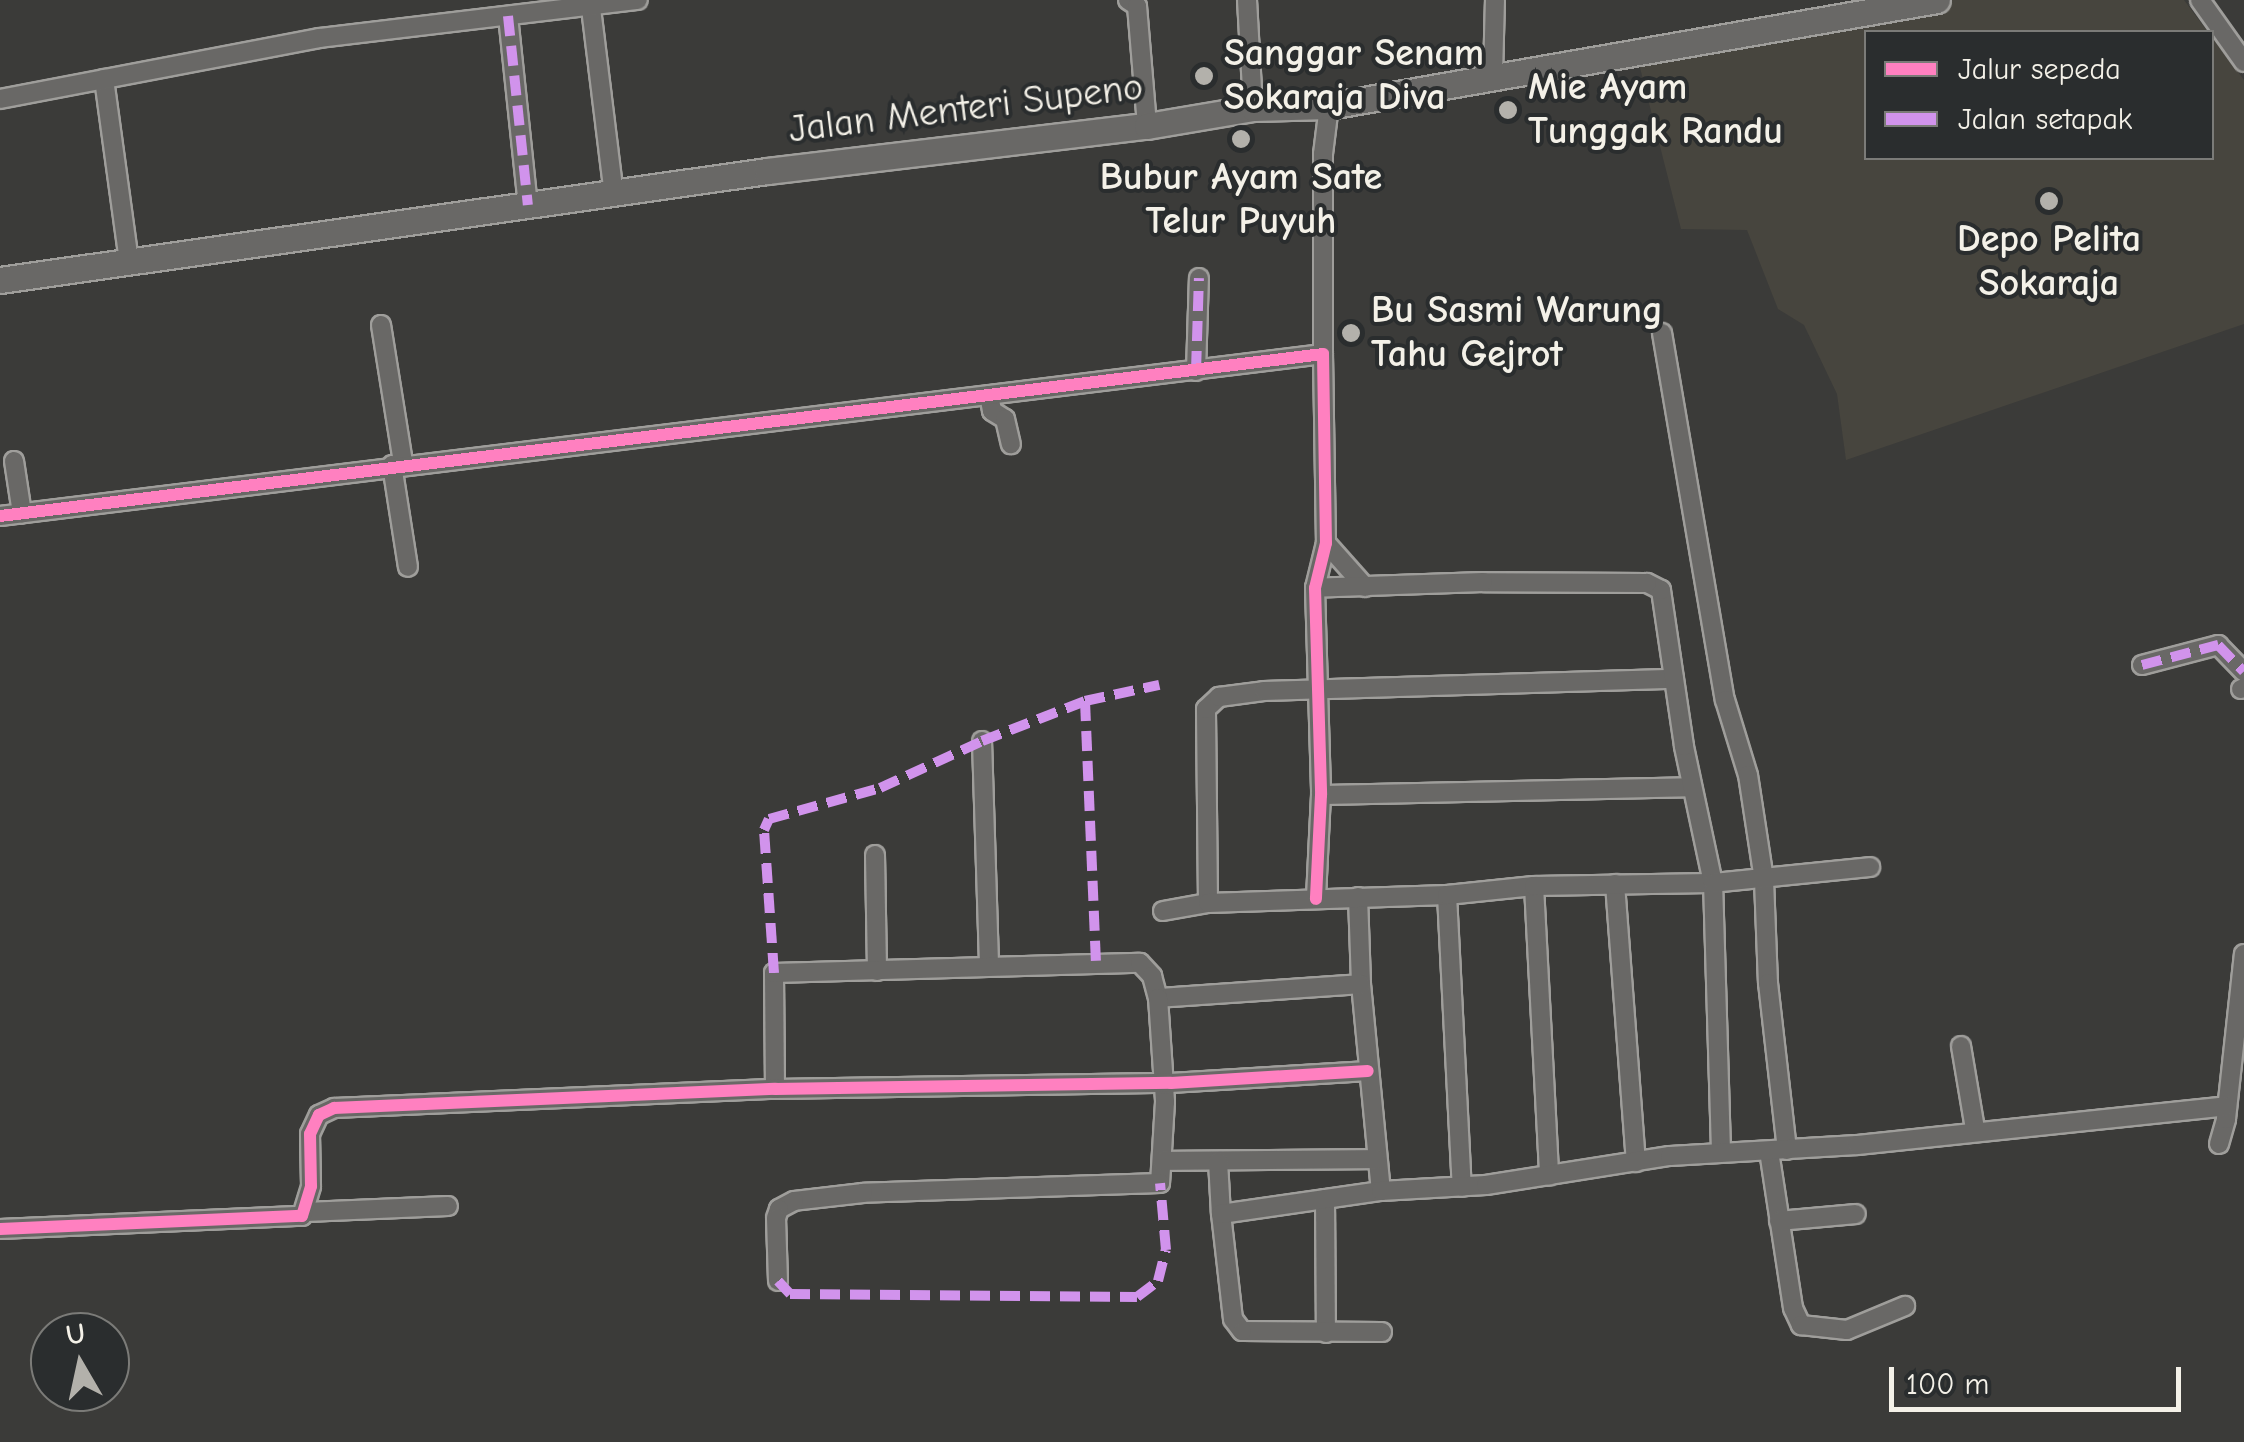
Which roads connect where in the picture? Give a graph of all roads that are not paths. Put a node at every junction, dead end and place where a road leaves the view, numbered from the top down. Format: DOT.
graph roads {
  1 [pos="638,0"];
  2 [pos="1128,0"];
  3 [pos="1246,0"];
  4 [pos="1495,0"];
  5 [pos="1938,0"];
  6 [pos="2200,0"];
  7 [pos="590,3"];
  8 [pos="508,16"];
  9 [pos="2244,62"];
  10 [pos="1494,75"];
  11 [pos="104,79"];
  12 [pos="0,99"];
  13 [pos="1329,106"];
  14 [pos="1253,108"];
  15 [pos="1147,126"];
  16 [pos="614,196"];
  17 [pos="528,205"];
  18 [pos="129,262"];
  19 [pos="1198,278"];
  20 [pos="0,280"];
  21 [pos="381,324"];
  22 [pos="1662,333"];
  23 [pos="1323,354"];
  24 [pos="1196,371"];
  25 [pos="988,395"];
  26 [pos="1011,444"];
  27 [pos="14,461"];
  28 [pos="397,464"];
  29 [pos="22,513"];
  30 [pos="0,516"];
  31 [pos="1326,544"];
  32 [pos="408,567"];
  33 [pos="1366,587"];
  34 [pos="1316,588"];
  35 [pos="2142,665"];
  36 [pos="1674,680"];
  37 [pos="2243,683"];
  38 [pos="1317,692"];
  39 [pos="982,741"];
  40 [pos="1692,787"];
  41 [pos="1321,795"];
  42 [pos="875,855"];
  43 [pos="1870,867"];
  44 [pos="1764,880"];
  45 [pos="1713,883"];
  46 [pos="1616,884"];
  47 [pos="1534,886"];
  48 [pos="1447,895"];
  49 [pos="1358,897"];
  50 [pos="1316,899"];
  51 [pos="1208,903"];
  52 [pos="1164,911"];
  53 [pos="2244,954"];
  54 [pos="989,966"];
  55 [pos="877,971"];
  56 [pos="1361,984"];
  57 [pos="1158,998"];
  58 [pos="1961,1046"];
  59 [pos="1368,1071"];
  60 [pos="1164,1083"];
  61 [pos="775,1089"];
  62 [pos="2227,1106"];
  63 [pos="1975,1129"];
  64 [pos="2219,1144"];
  65 [pos="1778,1151"];
  66 [pos="1721,1152"];
  67 [pos="1376,1159"];
  68 [pos="1162,1161"];
  69 [pos="1218,1161"];
  70 [pos="1636,1162"];
  71 [pos="1549,1176"];
  72 [pos="1462,1187"];
  73 [pos="1381,1191"];
  74 [pos="1325,1199"];
  75 [pos="448,1206"];
  76 [pos="306,1212"];
  77 [pos="1221,1214"];
  78 [pos="1856,1214"];
  79 [pos="1779,1221"];
  80 [pos="0,1229"];
  81 [pos="778,1281"];
  82 [pos="1904,1306"];
  83 [pos="1382,1332"];
  84 [pos="1326,1334"];
  1 -- 7 [label="street"];
  2 -- 15 [label="street"];
  3 -- 14 [label="street"];
  4 -- 10 [label="street"];
  5 -- 10 [label="main road, Jalan Menteri Supeno"];
  6 -- 9 [label="street"];
  7 -- 8 [label="street"];
  7 -- 16 [label="street"];
  8 -- 11 [label="street"];
  8 -- 17 [label="street"];
  10 -- 13 [label="main road, Jalan Menteri Supeno"];
  11 -- 12 [label="street"];
  11 -- 18 [label="street"];
  13 -- 14 [label="main road, Jalan Menteri Supeno"];
  13 -- 23 [label="street"];
  14 -- 15 [label="main road, Jalan Menteri Supeno"];
  15 -- 16 [label="main road, Jalan Menteri Supeno"];
  16 -- 17 [label="main road, Jalan Menteri Supeno"];
  17 -- 18 [label="main road, Jalan Menteri Supeno"];
  18 -- 20 [label="main road, Jalan Menteri Supeno"];
  19 -- 24 [label="street"];
  21 -- 28 [label="street"];
  22 -- 44 [label="street"];
  23 -- 24 [label="street"];
  23 -- 31 [label="street"];
  24 -- 25 [label="street"];
  25 -- 26 [label="street"];
  25 -- 28 [label="street"];
  27 -- 29 [label="street"];
  28 -- 29 [label="street"];
  28 -- 32 [label="street"];
  29 -- 30 [label="street"];
  31 -- 33 [label="street"];
  31 -- 34 [label="street"];
  33 -- 34 [label="street"];
  33 -- 36 [label="street"];
  34 -- 38 [label="street"];
  35 -- 37 [label="street"];
  36 -- 38 [label="street"];
  36 -- 40 [label="street"];
  38 -- 41 [label="street"];
  38 -- 51 [label="street"];
  39 -- 54 [label="street"];
  40 -- 41 [label="street"];
  40 -- 45 [label="street"];
  41 -- 50 [label="street"];
  42 -- 55 [label="street"];
  43 -- 44 [label="street"];
  44 -- 45 [label="street"];
  44 -- 65 [label="street"];
  45 -- 46 [label="street"];
  45 -- 66 [label="street"];
  46 -- 47 [label="street"];
  46 -- 70 [label="street"];
  47 -- 48 [label="street"];
  47 -- 71 [label="street"];
  48 -- 49 [label="street"];
  48 -- 72 [label="street"];
  49 -- 50 [label="street"];
  49 -- 56 [label="street"];
  50 -- 51 [label="street"];
  51 -- 52 [label="street"];
  53 -- 62 [label="street"];
  54 -- 55 [label="street"];
  54 -- 57 [label="street"];
  55 -- 61 [label="street"];
  56 -- 57 [label="street"];
  56 -- 59 [label="street"];
  57 -- 60 [label="street"];
  58 -- 63 [label="street"];
  59 -- 60 [label="street"];
  59 -- 67 [label="street"];
  60 -- 61 [label="street"];
  60 -- 68 [label="street"];
  61 -- 76 [label="street"];
  62 -- 63 [label="street"];
  62 -- 64 [label="street"];
  63 -- 65 [label="street"];
  65 -- 66 [label="street"];
  65 -- 79 [label="street"];
  66 -- 70 [label="street"];
  67 -- 69 [label="street"];
  67 -- 73 [label="street"];
  68 -- 69 [label="street"];
  68 -- 81 [label="street"];
  69 -- 77 [label="street"];
  70 -- 71 [label="street"];
  71 -- 72 [label="street"];
  72 -- 73 [label="street"];
  73 -- 74 [label="street"];
  74 -- 77 [label="street"];
  74 -- 84 [label="street"];
  75 -- 76 [label="street"];
  76 -- 80 [label="street"];
  77 -- 84 [label="street"];
  78 -- 79 [label="street"];
  79 -- 82 [label="street"];
  83 -- 84 [label="street"];
}
